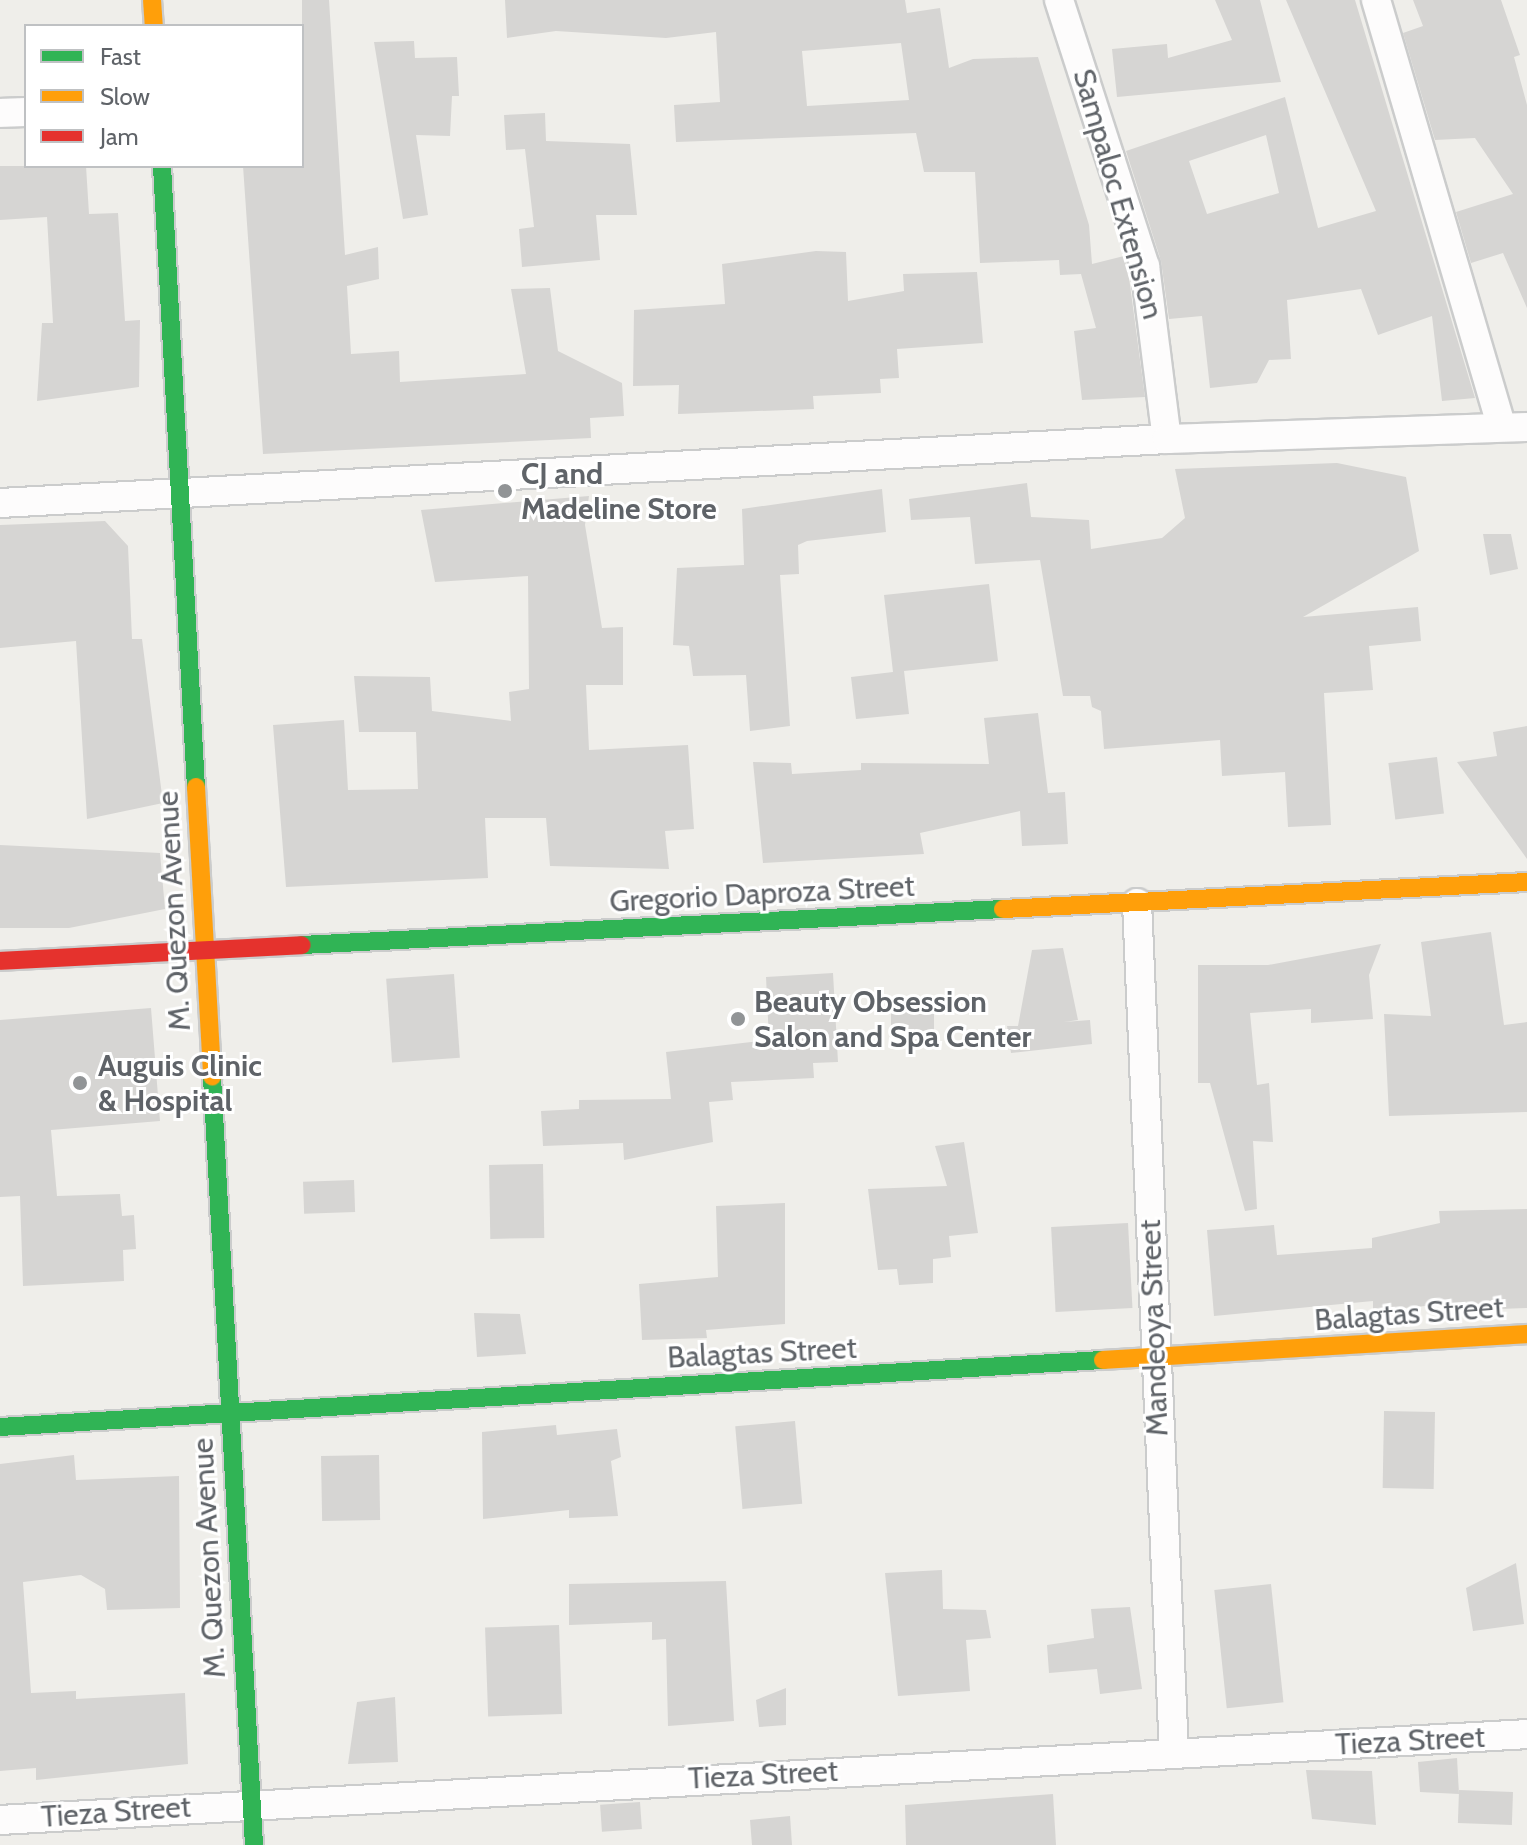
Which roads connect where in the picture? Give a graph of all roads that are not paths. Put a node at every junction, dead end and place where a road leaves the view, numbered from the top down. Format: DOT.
graph roads {
  1 [pos="152,0"];
  2 [pos="1059,0"];
  3 [pos="1376,0"];
  4 [pos="154,24"];
  5 [pos="24,112"];
  6 [pos="0,113"];
  7 [pos="162,168"];
  8 [pos="1514,426"];
  9 [pos="1167,439"];
  10 [pos="182,494"];
  11 [pos="0,503"];
  12 [pos="1527,882"];
  13 [pos="1137,903"];
  14 [pos="204,950"];
  15 [pos="0,961"];
  16 [pos="1527,1334"];
  17 [pos="1155,1358"];
  18 [pos="228,1411"];
  19 [pos="0,1427"];
  20 [pos="1527,1734"];
  21 [pos="1174,1753"];
  22 [pos="251,1803"];
  23 [pos="0,1820"];
  24 [pos="254,1845"];
  1 -- 4 [label="street"];
  2 -- 9 [label="street, Sampaloc Extension"];
  3 -- 8 [label="street"];
  5 -- 6 [label="street"];
  7 -- 10 [label="street, M. Quezon Avenue"];
  8 -- 9 [label="street"];
  9 -- 10 [label="street"];
  10 -- 11 [label="street"];
  10 -- 14 [label="street, M. Quezon Avenue"];
  12 -- 13 [label="street, Gregorio Daproza Street"];
  13 -- 14 [label="street, Gregorio Daproza Street"];
  13 -- 17 [label="street, Mandeoya Street"];
  14 -- 15 [label="street, Gregorio Daproza Street"];
  14 -- 18 [label="street, M. Quezon Avenue"];
  16 -- 17 [label="street, Balagtas Street"];
  17 -- 18 [label="street, Balagtas Street"];
  17 -- 21 [label="street, Mandeoya Street"];
  18 -- 19 [label="street, Balagtas Street"];
  18 -- 22 [label="street, M. Quezon Avenue"];
  20 -- 21 [label="street, Tieza Street"];
  21 -- 22 [label="street, Tieza Street"];
  22 -- 23 [label="street, Tieza Street"];
  22 -- 24 [label="street, M. Quezon Avenue"];
}
